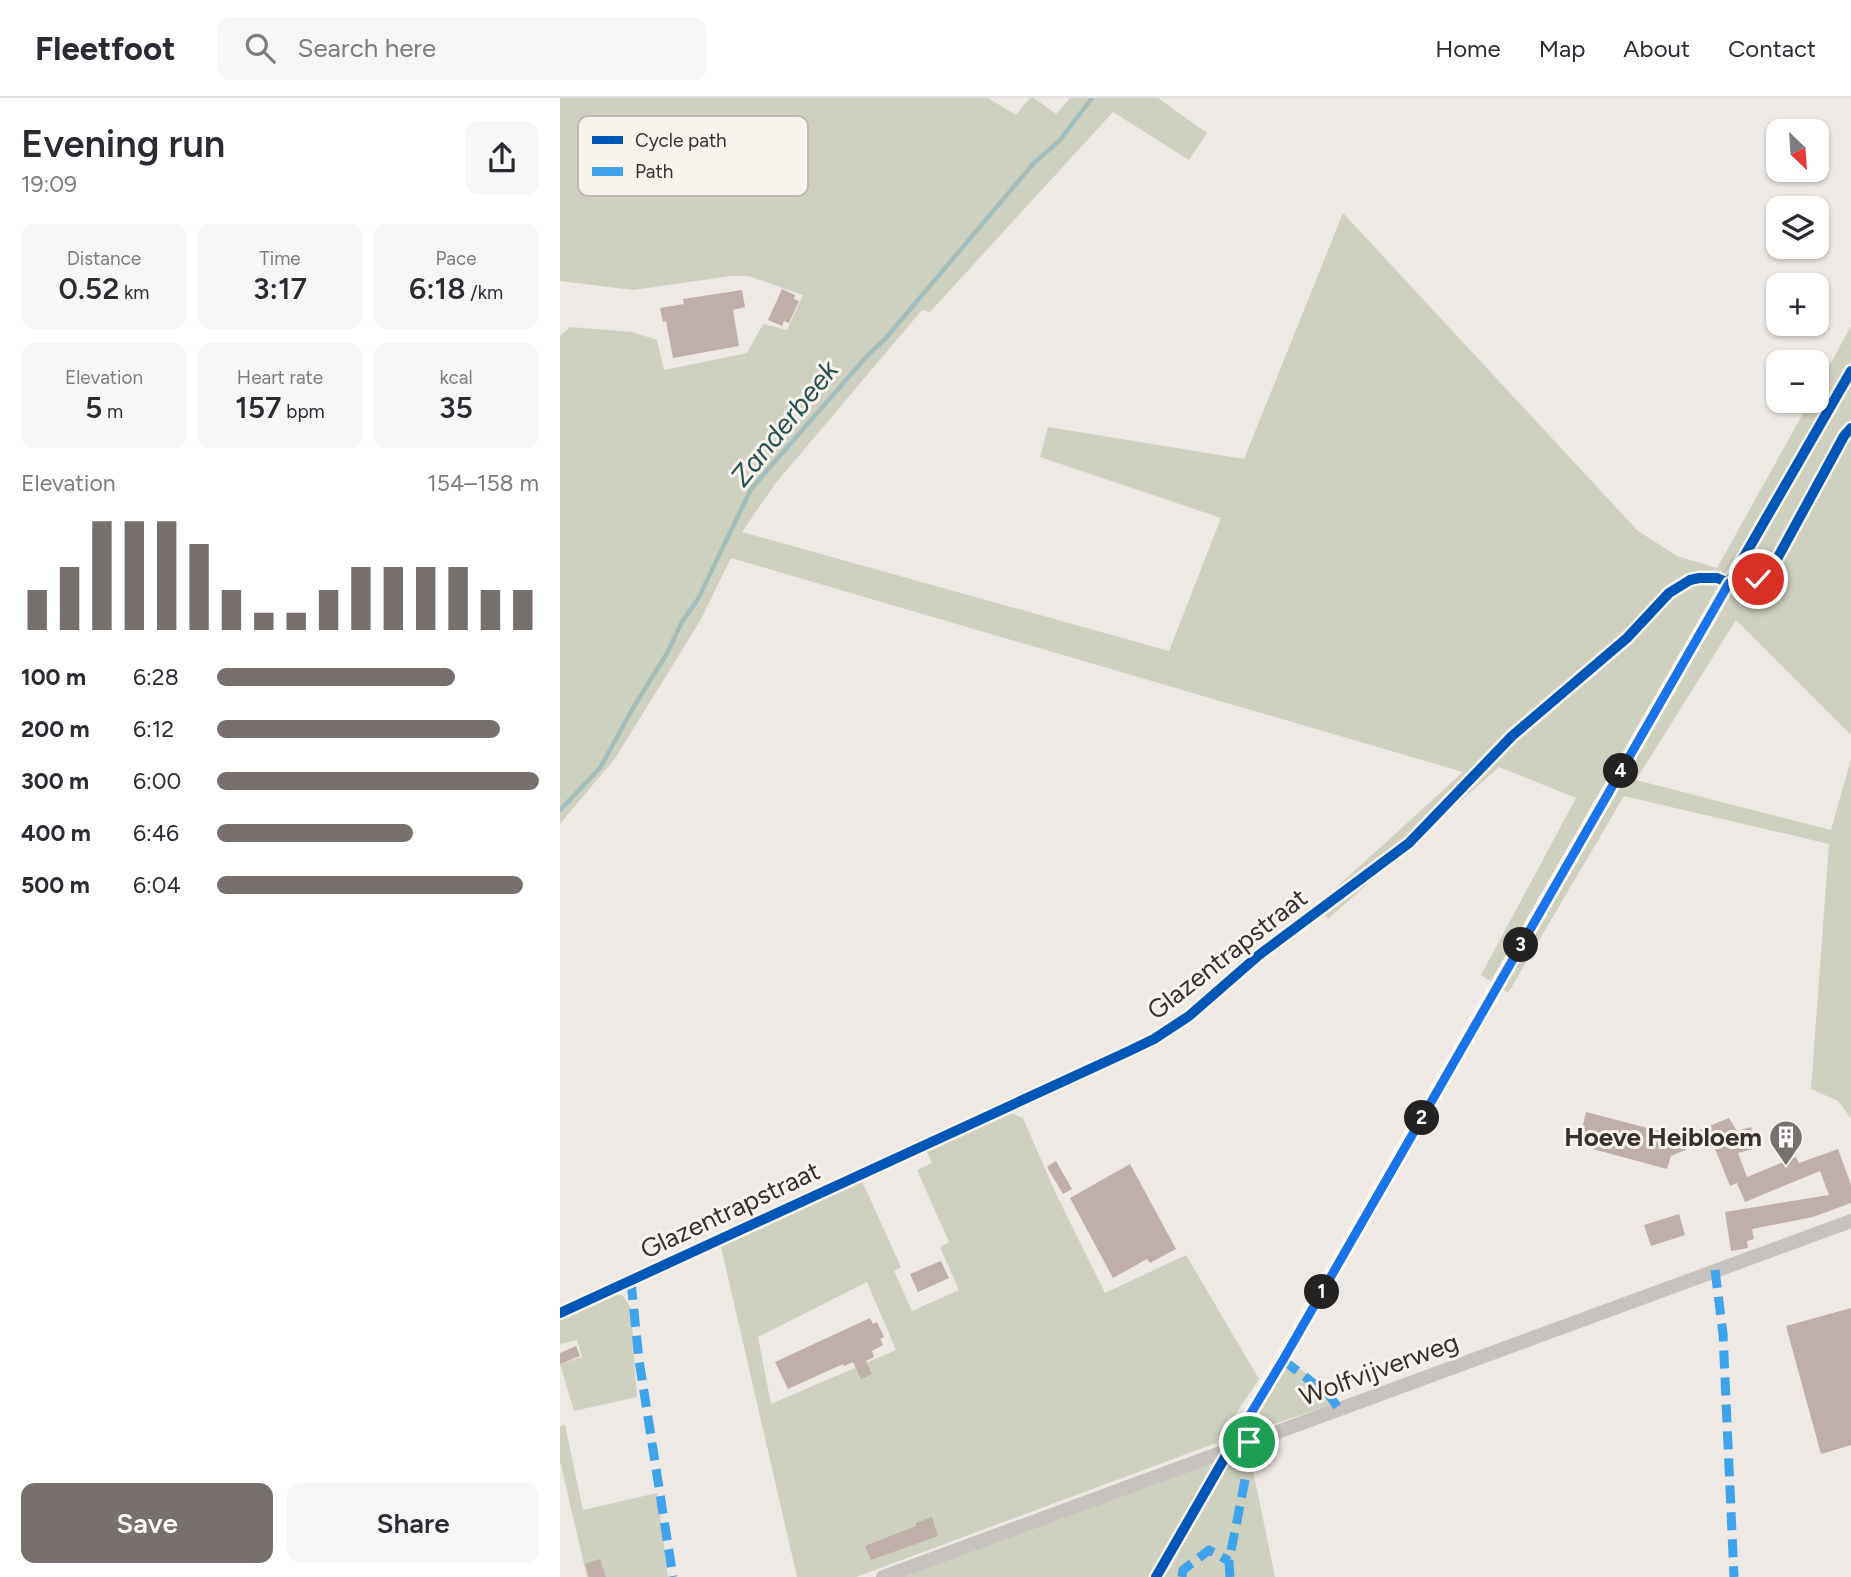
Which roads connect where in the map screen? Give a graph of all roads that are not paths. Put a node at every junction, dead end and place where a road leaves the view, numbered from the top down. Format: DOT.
graph roads {
  1 [pos="1851,428"];
  2 [pos="1851,1221"];
  3 [pos="560,1313"];
  4 [pos="883,1577"];
  1 -- 3 [label="street, Glazentrapstraat"];
  2 -- 4 [label="street, Wolfvijverweg"];
}
